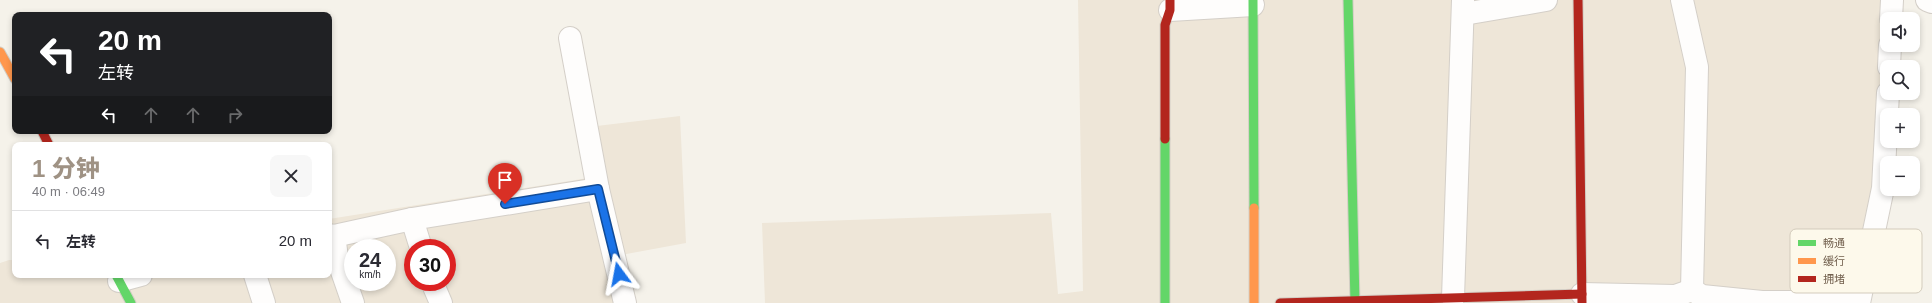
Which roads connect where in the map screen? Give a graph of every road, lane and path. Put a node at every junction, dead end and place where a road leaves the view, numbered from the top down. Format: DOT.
graph roads {
  1 [pos="1348,0"];
  2 [pos="1546,0"];
  3 [pos="1578,0"];
  4 [pos="1682,0"];
  5 [pos="1892,0"];
  6 [pos="1927,0"];
  7 [pos="1932,2"];
  8 [pos="1253,3"];
  9 [pos="1170,5"];
  10 [pos="1463,7"];
  11 [pos="1891,12"];
  12 [pos="570,38"];
  13 [pos="0,52"];
  14 [pos="12,74"];
  15 [pos="1888,100"];
  16 [pos="598,189"];
  17 [pos="412,220"];
  18 [pos="1874,229"];
  19 [pos="332,236"];
  20 [pos="418,239"];
  21 [pos="117,278"];
  22 [pos="256,278"];
  23 [pos="1692,290"];
  24 [pos="436,291"];
  25 [pos="1453,298"];
  26 [pos="1582,298"];
  27 [pos="1355,302"];
  28 [pos="1762,302"];
  29 [pos="1859,302"];
  30 [pos="131,303"];
  31 [pos="264,303"];
  32 [pos="353,303"];
  33 [pos="441,303"];
  34 [pos="626,303"];
  35 [pos="1165,303"];
  36 [pos="1254,303"];
  37 [pos="1280,303"];
  1 -- 27 [label="street"];
  2 -- 10 [label="street"];
  3 -- 26 [label="street"];
  4 -- 23 [label="street"];
  5 -- 11 [label="street"];
  6 -- 7 [label="street"];
  8 -- 9 [label="street"];
  8 -- 36 [label="street"];
  9 -- 35 [label="street"];
  10 -- 25 [label="street"];
  12 -- 16 [label="street"];
  13 -- 14 [label="street"];
  15 -- 18 [label="street"];
  16 -- 17 [label="street"];
  16 -- 34 [label="street"];
  17 -- 19 [label="street"];
  17 -- 20 [label="street"];
  19 -- 32 [label="street"];
  21 -- 30 [label="street"];
  22 -- 31 [label="street"];
  23 -- 26 [label="street"];
  23 -- 28 [label="street"];
  24 -- 33 [label="street"];
  25 -- 26 [label="street"];
  25 -- 27 [label="street"];
  27 -- 37 [label="street"];
  28 -- 29 [label="street"];
}
